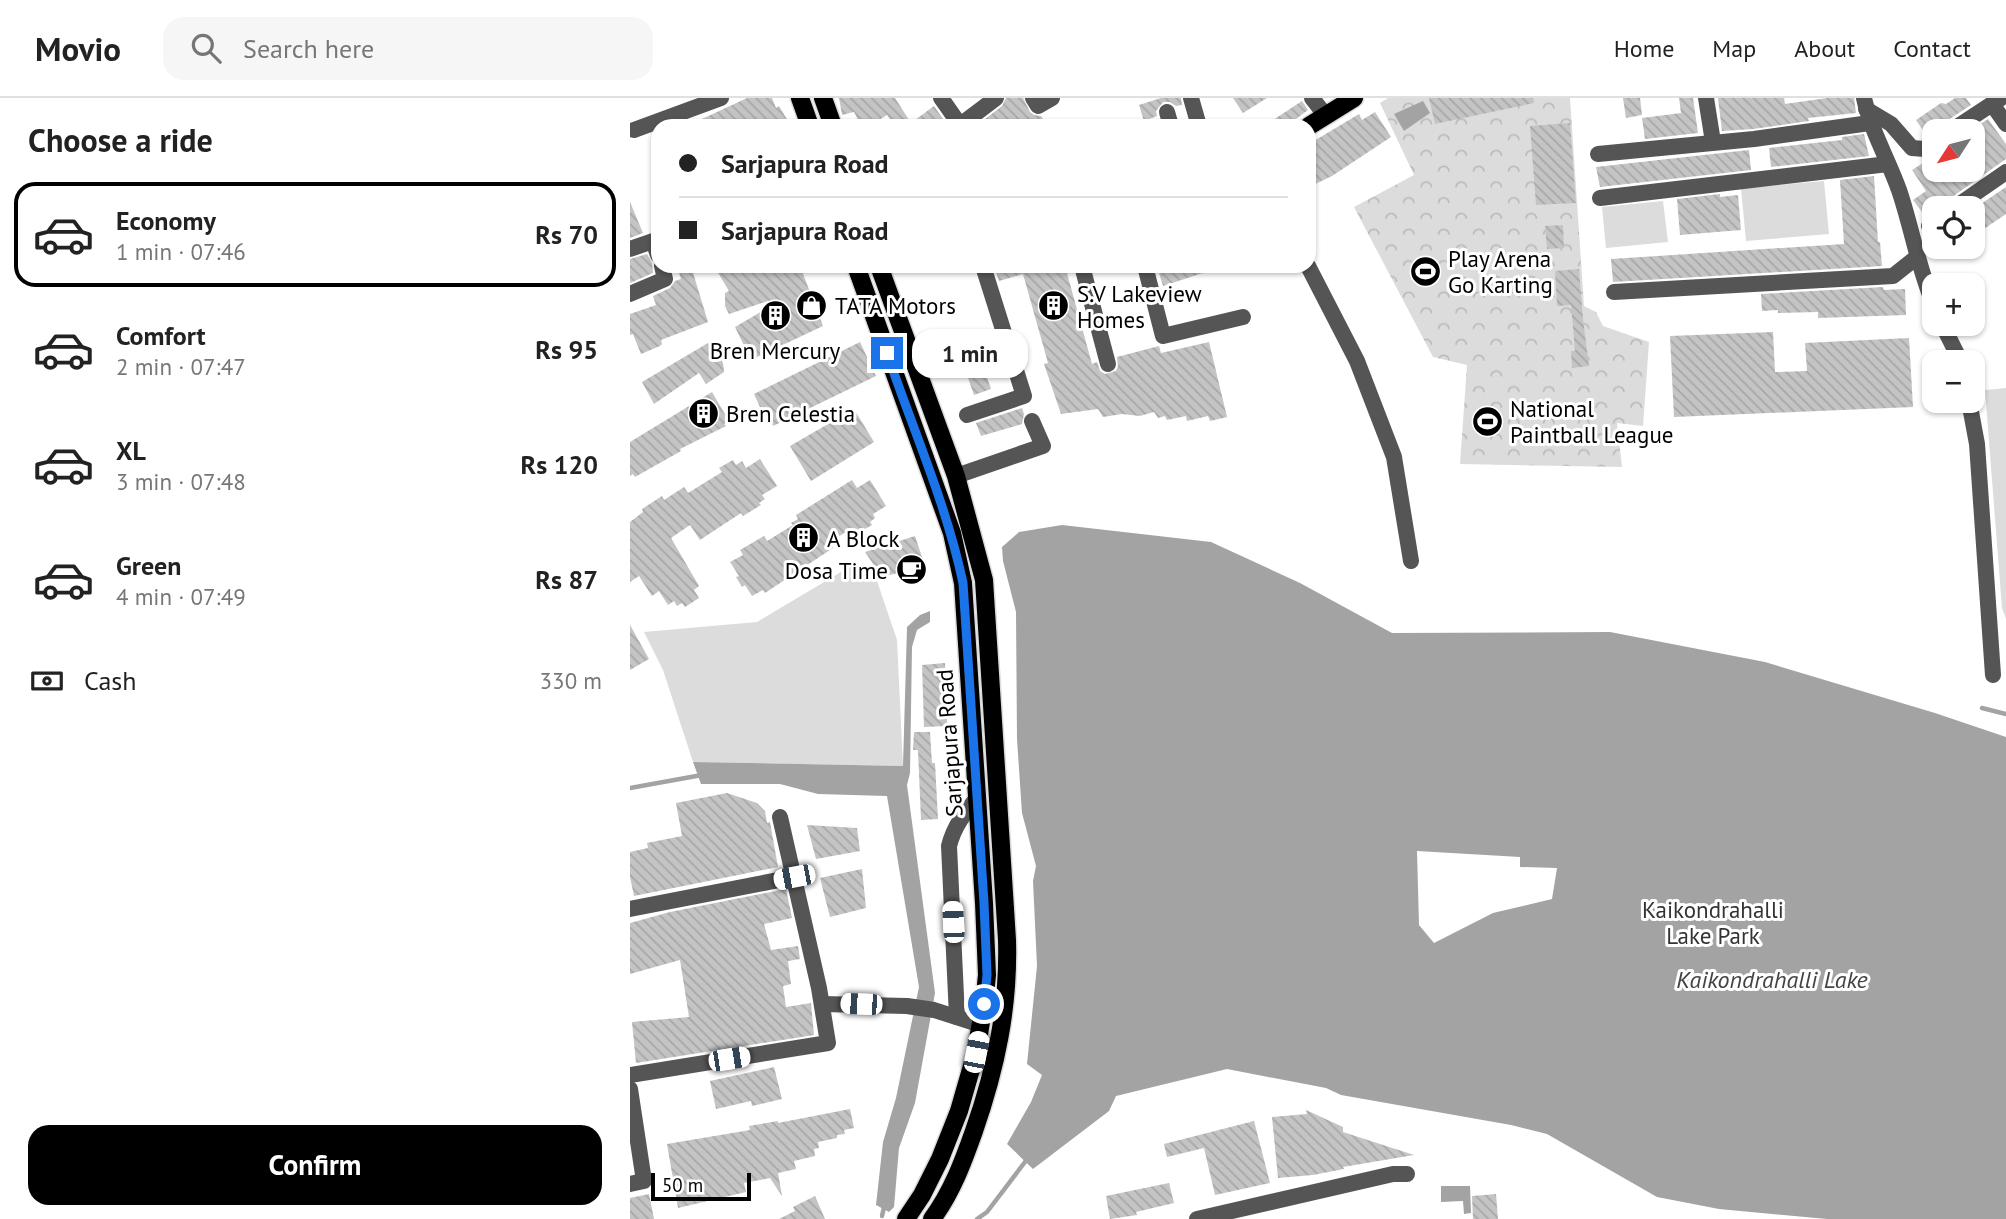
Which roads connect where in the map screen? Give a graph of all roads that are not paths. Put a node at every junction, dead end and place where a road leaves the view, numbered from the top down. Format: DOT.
graph roads {
  1 [pos="721,98"];
  2 [pos="800,98"];
  3 [pos="823,98"];
  4 [pos="941,98"];
  5 [pos="996,98"];
  6 [pos="1033,98"];
  7 [pos="1052,98"];
  8 [pos="1191,98"];
  9 [pos="1312,98"];
  10 [pos="1354,98"];
  11 [pos="1706,98"];
  12 [pos="1996,101"];
  13 [pos="1867,110"];
  14 [pos="1326,116"];
  15 [pos="664,119"];
  16 [pos="808,119"];
  17 [pos="830,119"];
  18 [pos="954,119"];
  19 [pos="968,119"];
  20 [pos="1197,119"];
  21 [pos="1969,119"];
  22 [pos="1316,122"];
  23 [pos="651,124"];
  24 [pos="2006,124"];
  25 [pos="634,130"];
  26 [pos="1713,142"];
  27 [pos="1922,149"];
  28 [pos="1598,154"];
  29 [pos="1888,164"];
  30 [pos="2006,172"];
  31 [pos="1971,196"];
  32 [pos="1600,198"];
  33 [pos="651,242"];
  34 [pos="630,249"];
  35 [pos="1917,257"];
  36 [pos="664,273"];
  37 [pos="859,273"];
  38 [pos="882,273"];
  39 [pos="985,273"];
  40 [pos="1084,273"];
  41 [pos="1147,273"];
  42 [pos="1312,273"];
  43 [pos="1923,273"];
  44 [pos="1614,292"];
  45 [pos="630,294"];
  46 [pos="1243,317"];
  47 [pos="1004,334"];
  48 [pos="1108,364"];
  49 [pos="916,365"];
  50 [pos="1971,413"];
  51 [pos="967,415"];
  52 [pos="1032,421"];
  53 [pos="957,476"];
  54 [pos="1411,561"];
  55 [pos="1993,675"];
  56 [pos="978,797"];
  57 [pos="780,817"];
  58 [pos="794,877"];
  59 [pos="630,909"];
  60 [pos="822,1004"];
  61 [pos="957,1017"];
  62 [pos="981,1025"];
  63 [pos="630,1075"];
  64 [pos="630,1088"];
  65 [pos="1407,1174"];
  66 [pos="630,1184"];
  67 [pos="906,1219"];
  68 [pos="932,1219"];
  69 [pos="1197,1219"];
  1 -- 15 [label="street"];
  2 -- 16 [label="main road"];
  3 -- 17 [label="main road"];
  4 -- 18 [label="street"];
  5 -- 19 [label="street"];
  6 -- 7 [label="street"];
  8 -- 20 [label="street"];
  9 -- 14 [label="street"];
  10 -- 14 [label="main road"];
  11 -- 26 [label="street"];
  12 -- 21 [label="street"];
  12 -- 24 [label="street"];
  13 -- 26 [label="street"];
  13 -- 27 [label="street"];
  13 -- 29 [label="street"];
  14 -- 22 [label="main road"];
  23 -- 25 [label="street"];
  26 -- 28 [label="street"];
  29 -- 32 [label="street"];
  29 -- 35 [label="street"];
  30 -- 31 [label="street"];
  33 -- 34 [label="street"];
  35 -- 43 [label="street"];
  35 -- 44 [label="street"];
  36 -- 45 [label="street"];
  37 -- 56 [label="main road, Sarjapura Road"];
  38 -- 49 [label="main road, Sarjapura Road"];
  39 -- 47 [label="street"];
  40 -- 48 [label="street"];
  41 -- 46 [label="street"];
  42 -- 54 [label="street"];
  47 -- 49 [label="street"];
  47 -- 51 [label="street"];
  49 -- 53 [label="main road, Sarjapura Road"];
  50 -- 55 [label="street"];
  52 -- 53 [label="street"];
  53 -- 68 [label="main road, Sarjapura Road"];
  56 -- 61 [label="street"];
  56 -- 62 [label="main road, Sarjapura Road"];
  57 -- 58 [label="street"];
  58 -- 59 [label="street"];
  58 -- 60 [label="street"];
  60 -- 61 [label="street"];
  60 -- 63 [label="street"];
  61 -- 62 [label="street"];
  62 -- 67 [label="main road, Sarjapura Road"];
  64 -- 66 [label="street"];
  65 -- 69 [label="street"];
}
